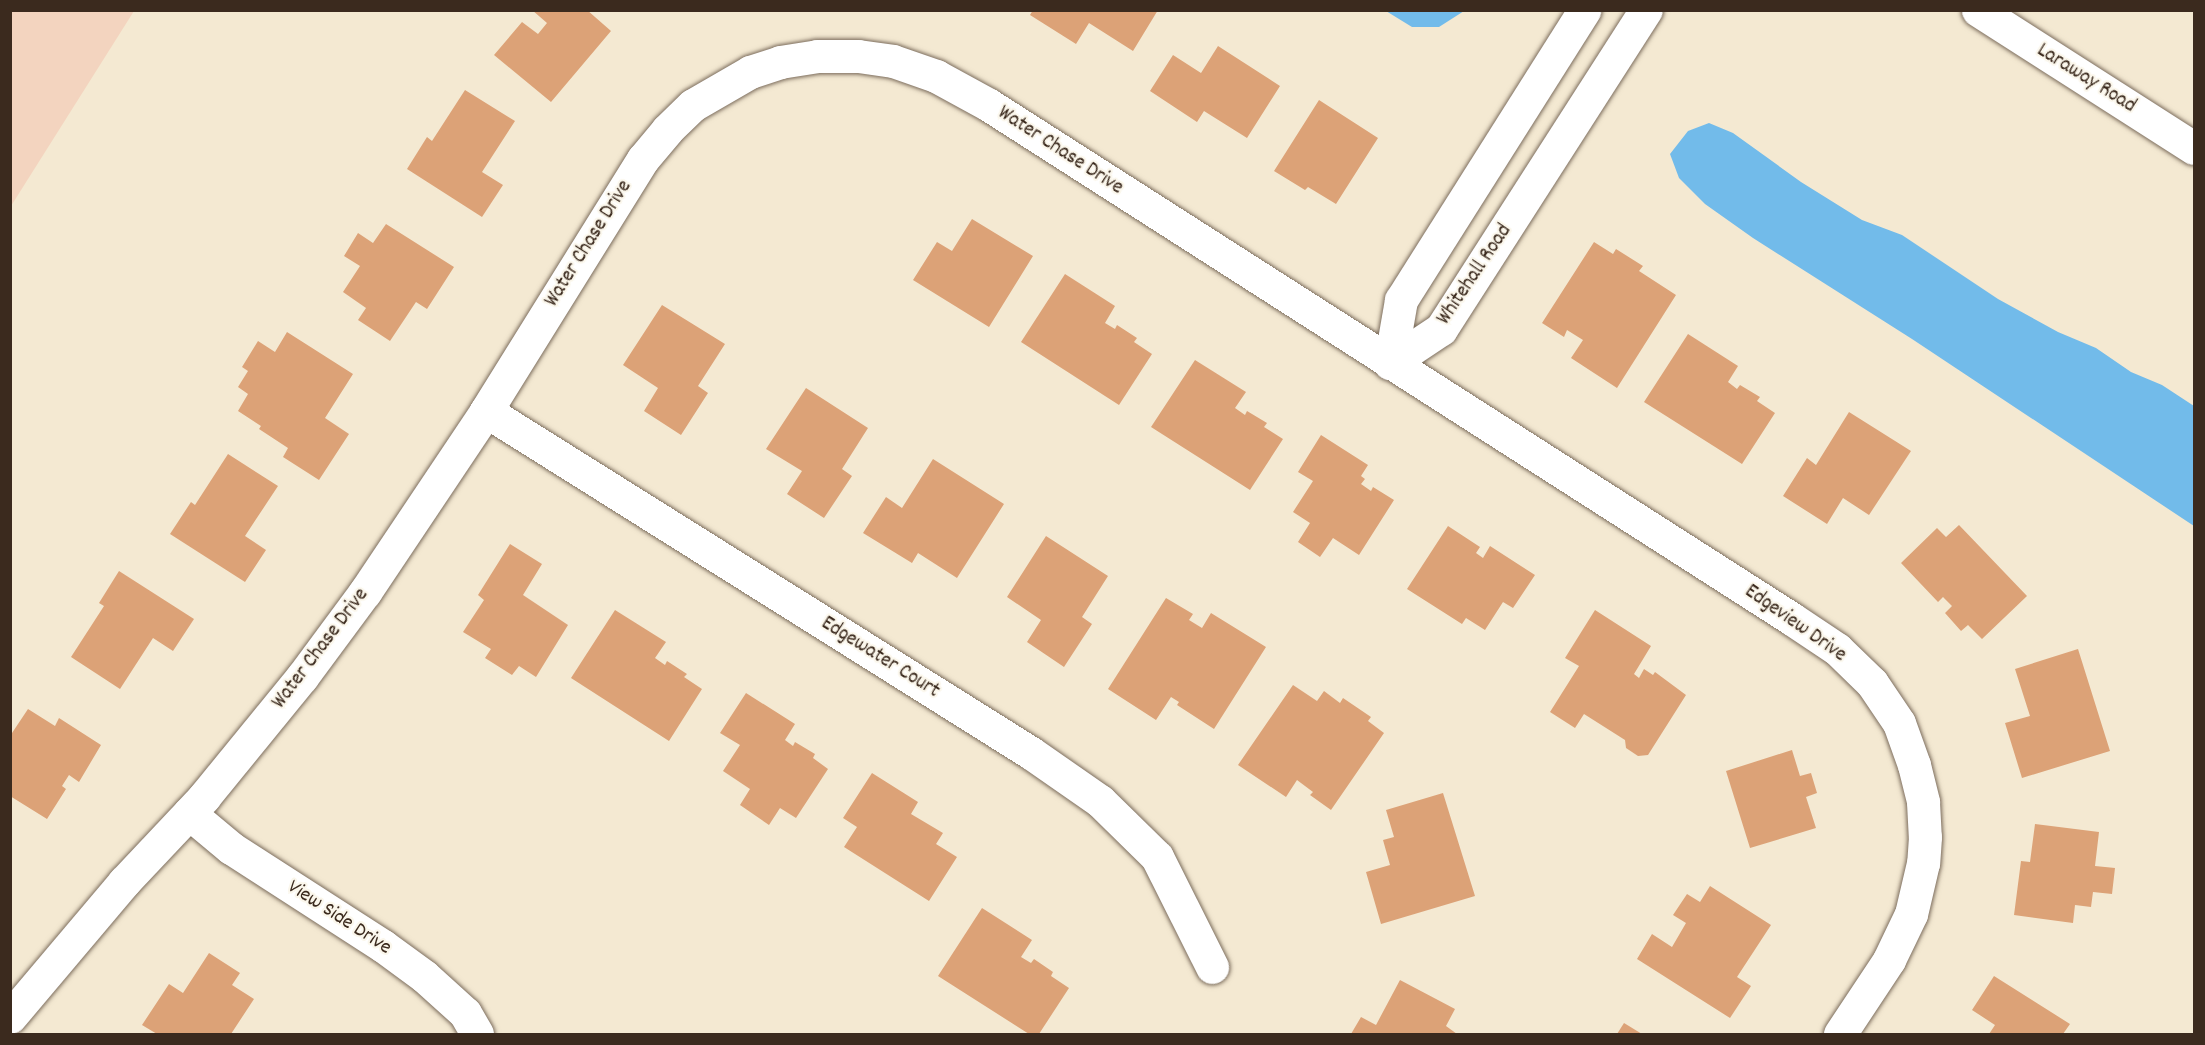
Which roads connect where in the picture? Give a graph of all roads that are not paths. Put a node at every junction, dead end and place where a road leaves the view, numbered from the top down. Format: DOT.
graph roads {
  1 [pos="1584,10"];
  2 [pos="1646,10"];
  3 [pos="1978,10"];
  4 [pos="2194,148"];
  5 [pos="1390,363"];
  6 [pos="486,411"];
  7 [pos="189,813"];
  8 [pos="1212,967"];
  9 [pos="10,1017"];
  10 [pos="477,1035"];
  11 [pos="1840,1035"];
  1 -- 5 [label="street"];
  2 -- 5 [label="street, Whitehall Road"];
  3 -- 4 [label="street, Laraway Road"];
  5 -- 6 [label="street, Water Chase Drive"];
  5 -- 11 [label="street, Edgeview Drive"];
  6 -- 7 [label="street, Water Chase Drive"];
  6 -- 8 [label="street, Edgewater Court"];
  7 -- 9 [label="street, Water Chase Drive"];
  7 -- 10 [label="street, View Side Drive"];
}
